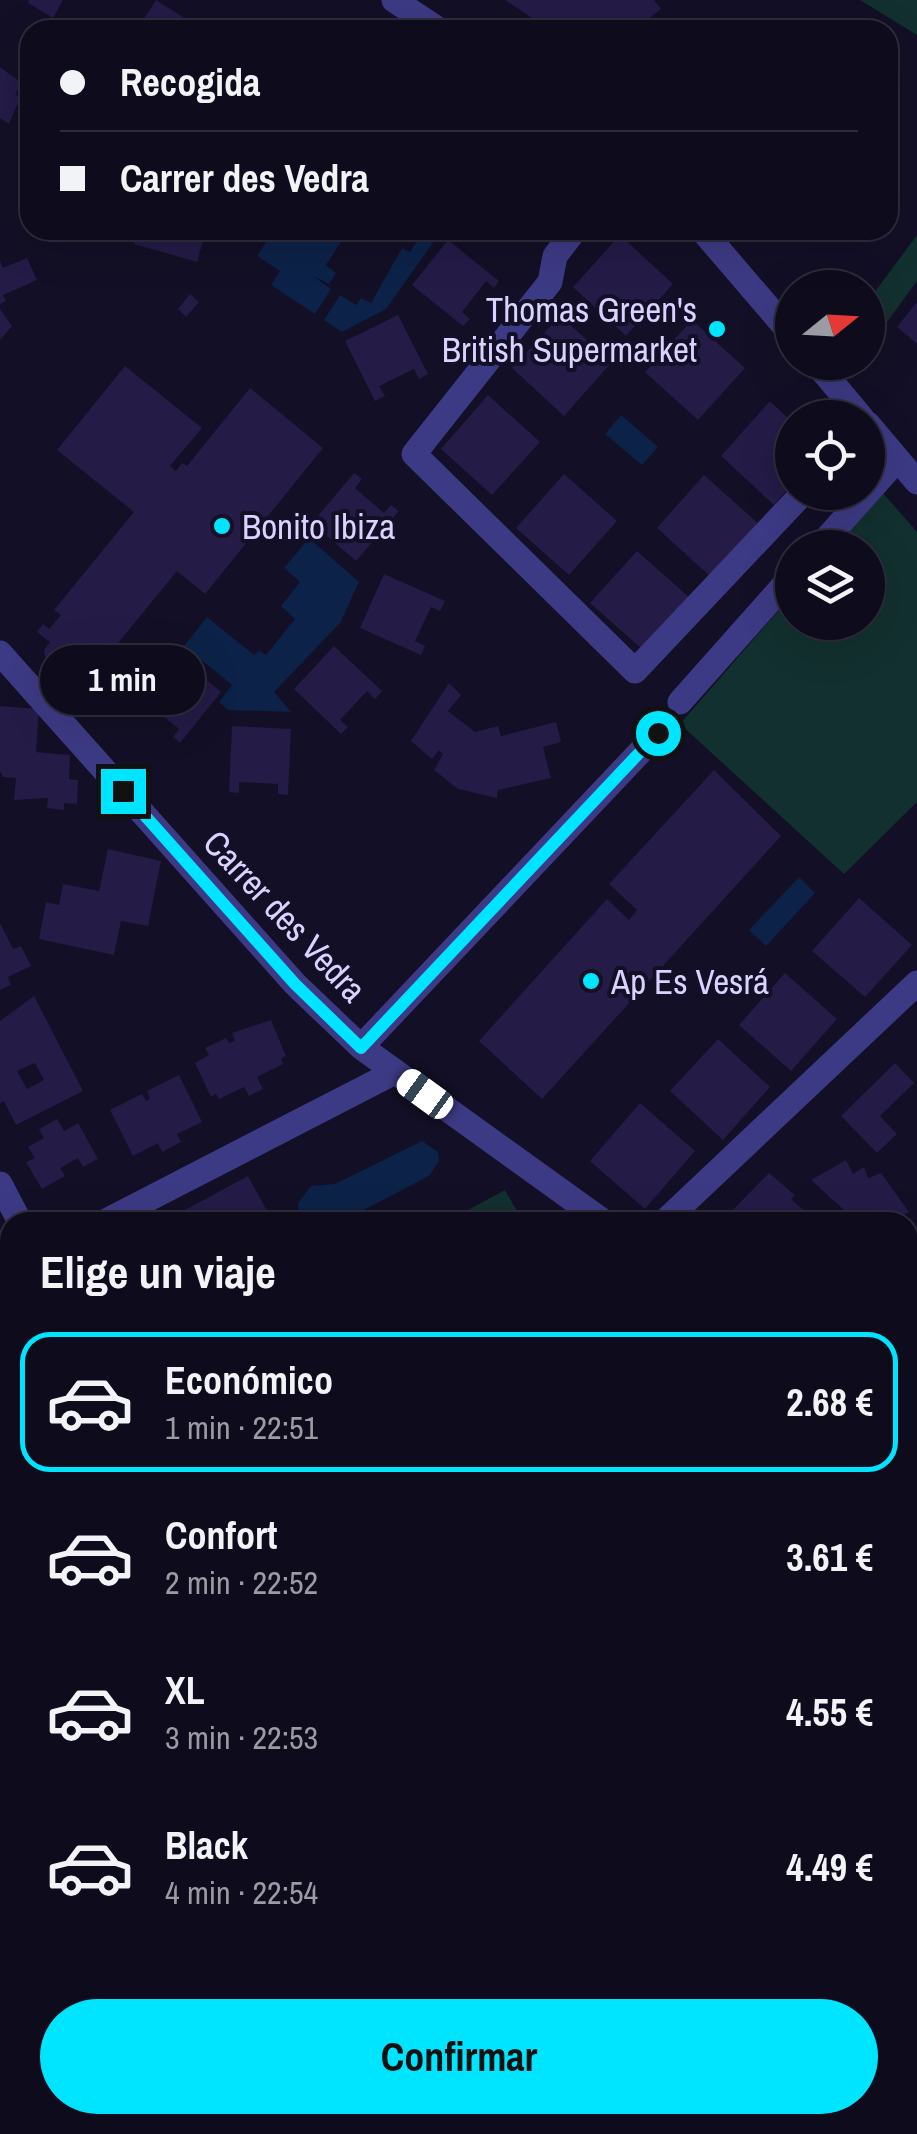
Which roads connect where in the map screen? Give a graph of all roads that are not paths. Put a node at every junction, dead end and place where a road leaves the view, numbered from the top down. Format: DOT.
graph roads {
  1 [pos="394,0"];
  2 [pos="424,20"];
  3 [pos="568,240"];
  4 [pos="711,240"];
  5 [pos="775,314"];
  6 [pos="830,380"];
  7 [pos="847,400"];
  8 [pos="885,445"];
  9 [pos="898,460"];
  10 [pos="917,482"];
  11 [pos="787,510"];
  12 [pos="834,530"];
  13 [pos="775,595"];
  14 [pos="0,654"];
  15 [pos="680,702"];
  16 [pos="658,733"];
  17 [pos="917,984"];
  18 [pos="361,1048"];
  19 [pos="395,1072"];
  20 [pos="0,1184"];
  21 [pos="15,1212"];
  22 [pos="123,1212"];
  23 [pos="590,1212"];
  24 [pos="675,1212"];
  1 -- 2 [label="street"];
  3 -- 11 [label="street"];
  4 -- 5 [label="street"];
  6 -- 7 [label="street"];
  8 -- 9 [label="street"];
  9 -- 10 [label="street"];
  9 -- 12 [label="street"];
  13 -- 15 [label="street"];
  14 -- 18 [label="street, Carrer des Vedra"];
  16 -- 18 [label="street"];
  17 -- 24 [label="street"];
  18 -- 19 [label="street, Carrer des Vedra"];
  19 -- 22 [label="street"];
  19 -- 23 [label="street, Carrer des Vedra"];
  20 -- 21 [label="street"];
}
